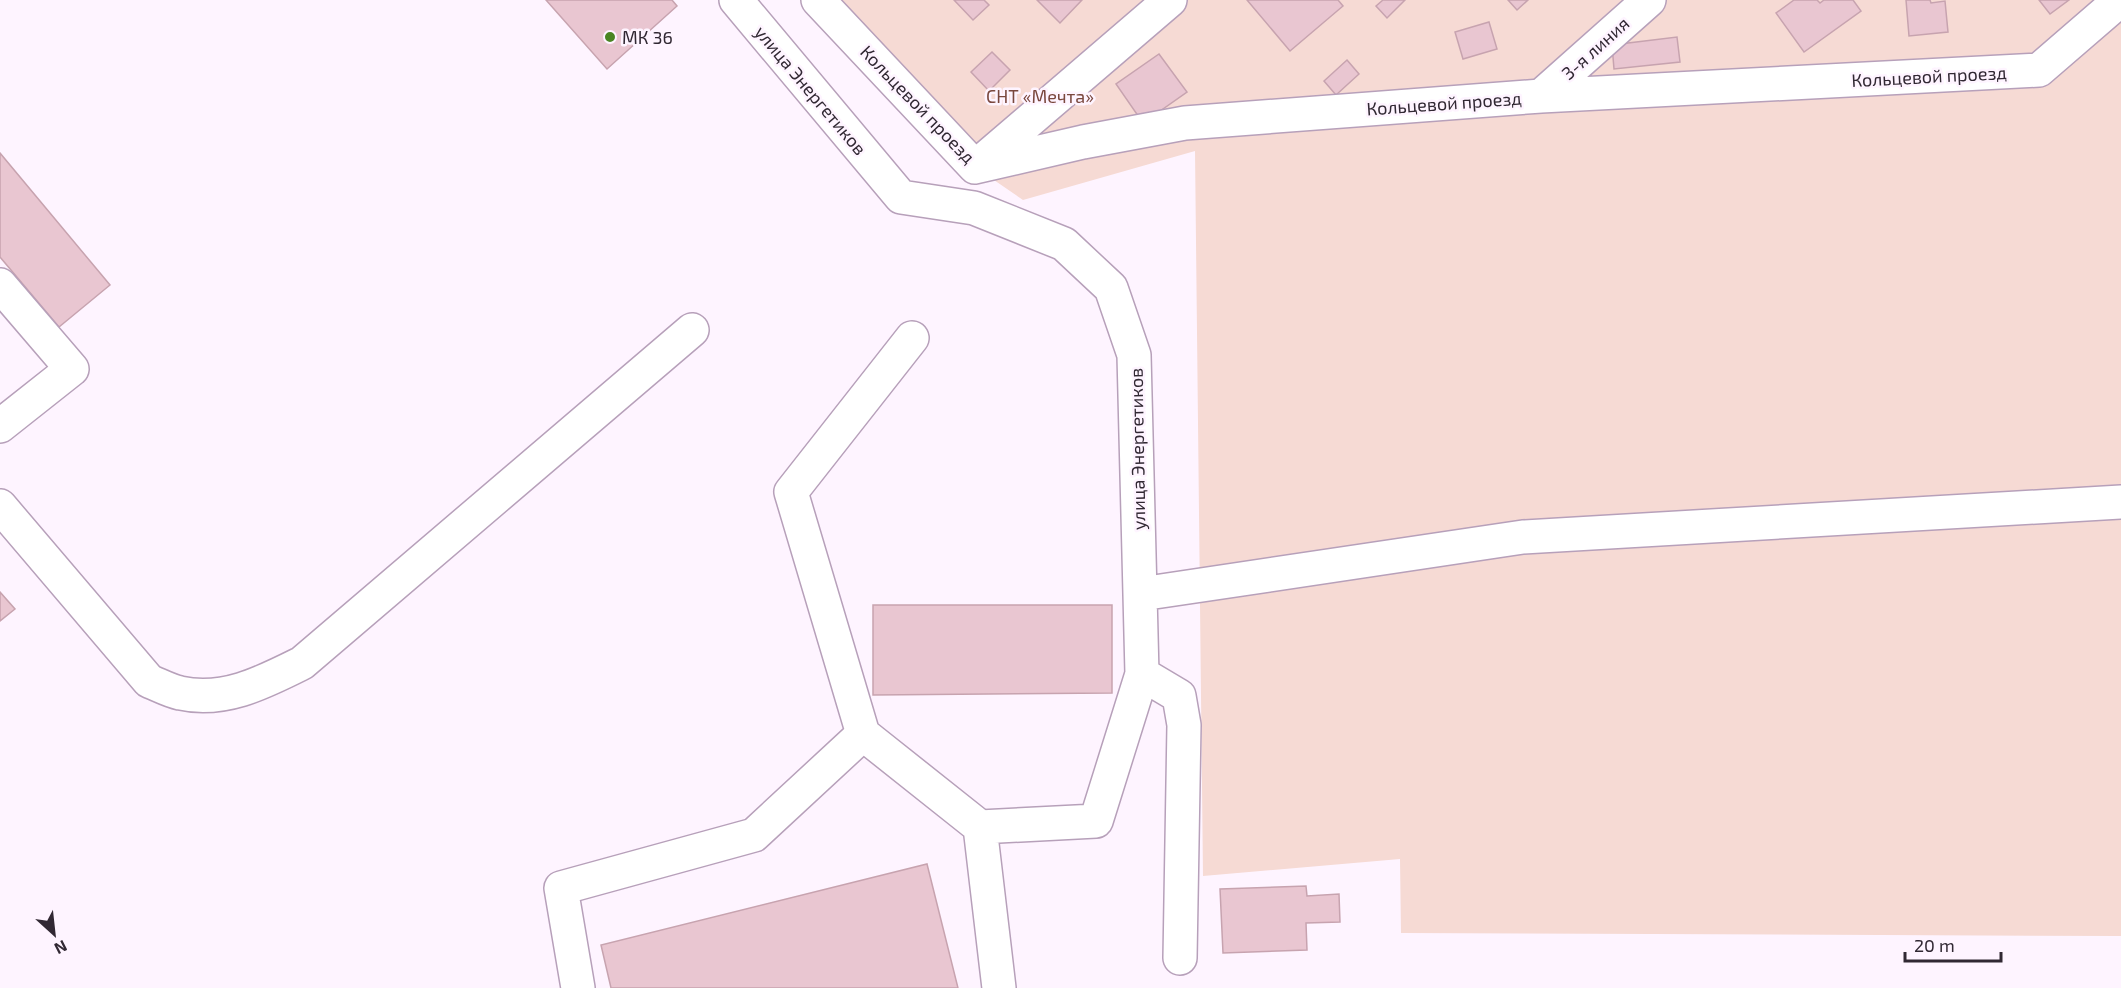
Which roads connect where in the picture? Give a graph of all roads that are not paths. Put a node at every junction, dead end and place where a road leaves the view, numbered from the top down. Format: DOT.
graph roads {
  1 [pos="736,0"];
  2 [pos="818,0"];
  3 [pos="1170,0"];
  4 [pos="1649,0"];
  5 [pos="2120,0"];
  6 [pos="1541,96"];
  7 [pos="975,167"];
  8 [pos="0,285"];
  9 [pos="692,330"];
  10 [pos="912,338"];
  11 [pos="0,426"];
  12 [pos="2121,502"];
  13 [pos="0,506"];
  14 [pos="1141,594"];
  15 [pos="1142,674"];
  16 [pos="863,734"];
  17 [pos="980,827"];
  18 [pos="1180,958"];
  19 [pos="578,988"];
  20 [pos="999,988"];
  1 -- 14 [label="street, улица Энергетиков"];
  2 -- 7 [label="street, Кольцевой проезд"];
  3 -- 7 [label="street"];
  4 -- 6 [label="street, 3-я линия"];
  5 -- 6 [label="street, Кольцевой проезд"];
  6 -- 7 [label="street, Кольцевой проезд"];
  8 -- 11 [label="street"];
  9 -- 13 [label="street"];
  10 -- 16 [label="street"];
  12 -- 14 [label="street"];
  14 -- 15 [label="street, улица Энергетиков"];
  15 -- 17 [label="street, улица Энергетиков"];
  15 -- 18 [label="street"];
  16 -- 17 [label="street"];
  16 -- 19 [label="street"];
  17 -- 20 [label="street"];
}
